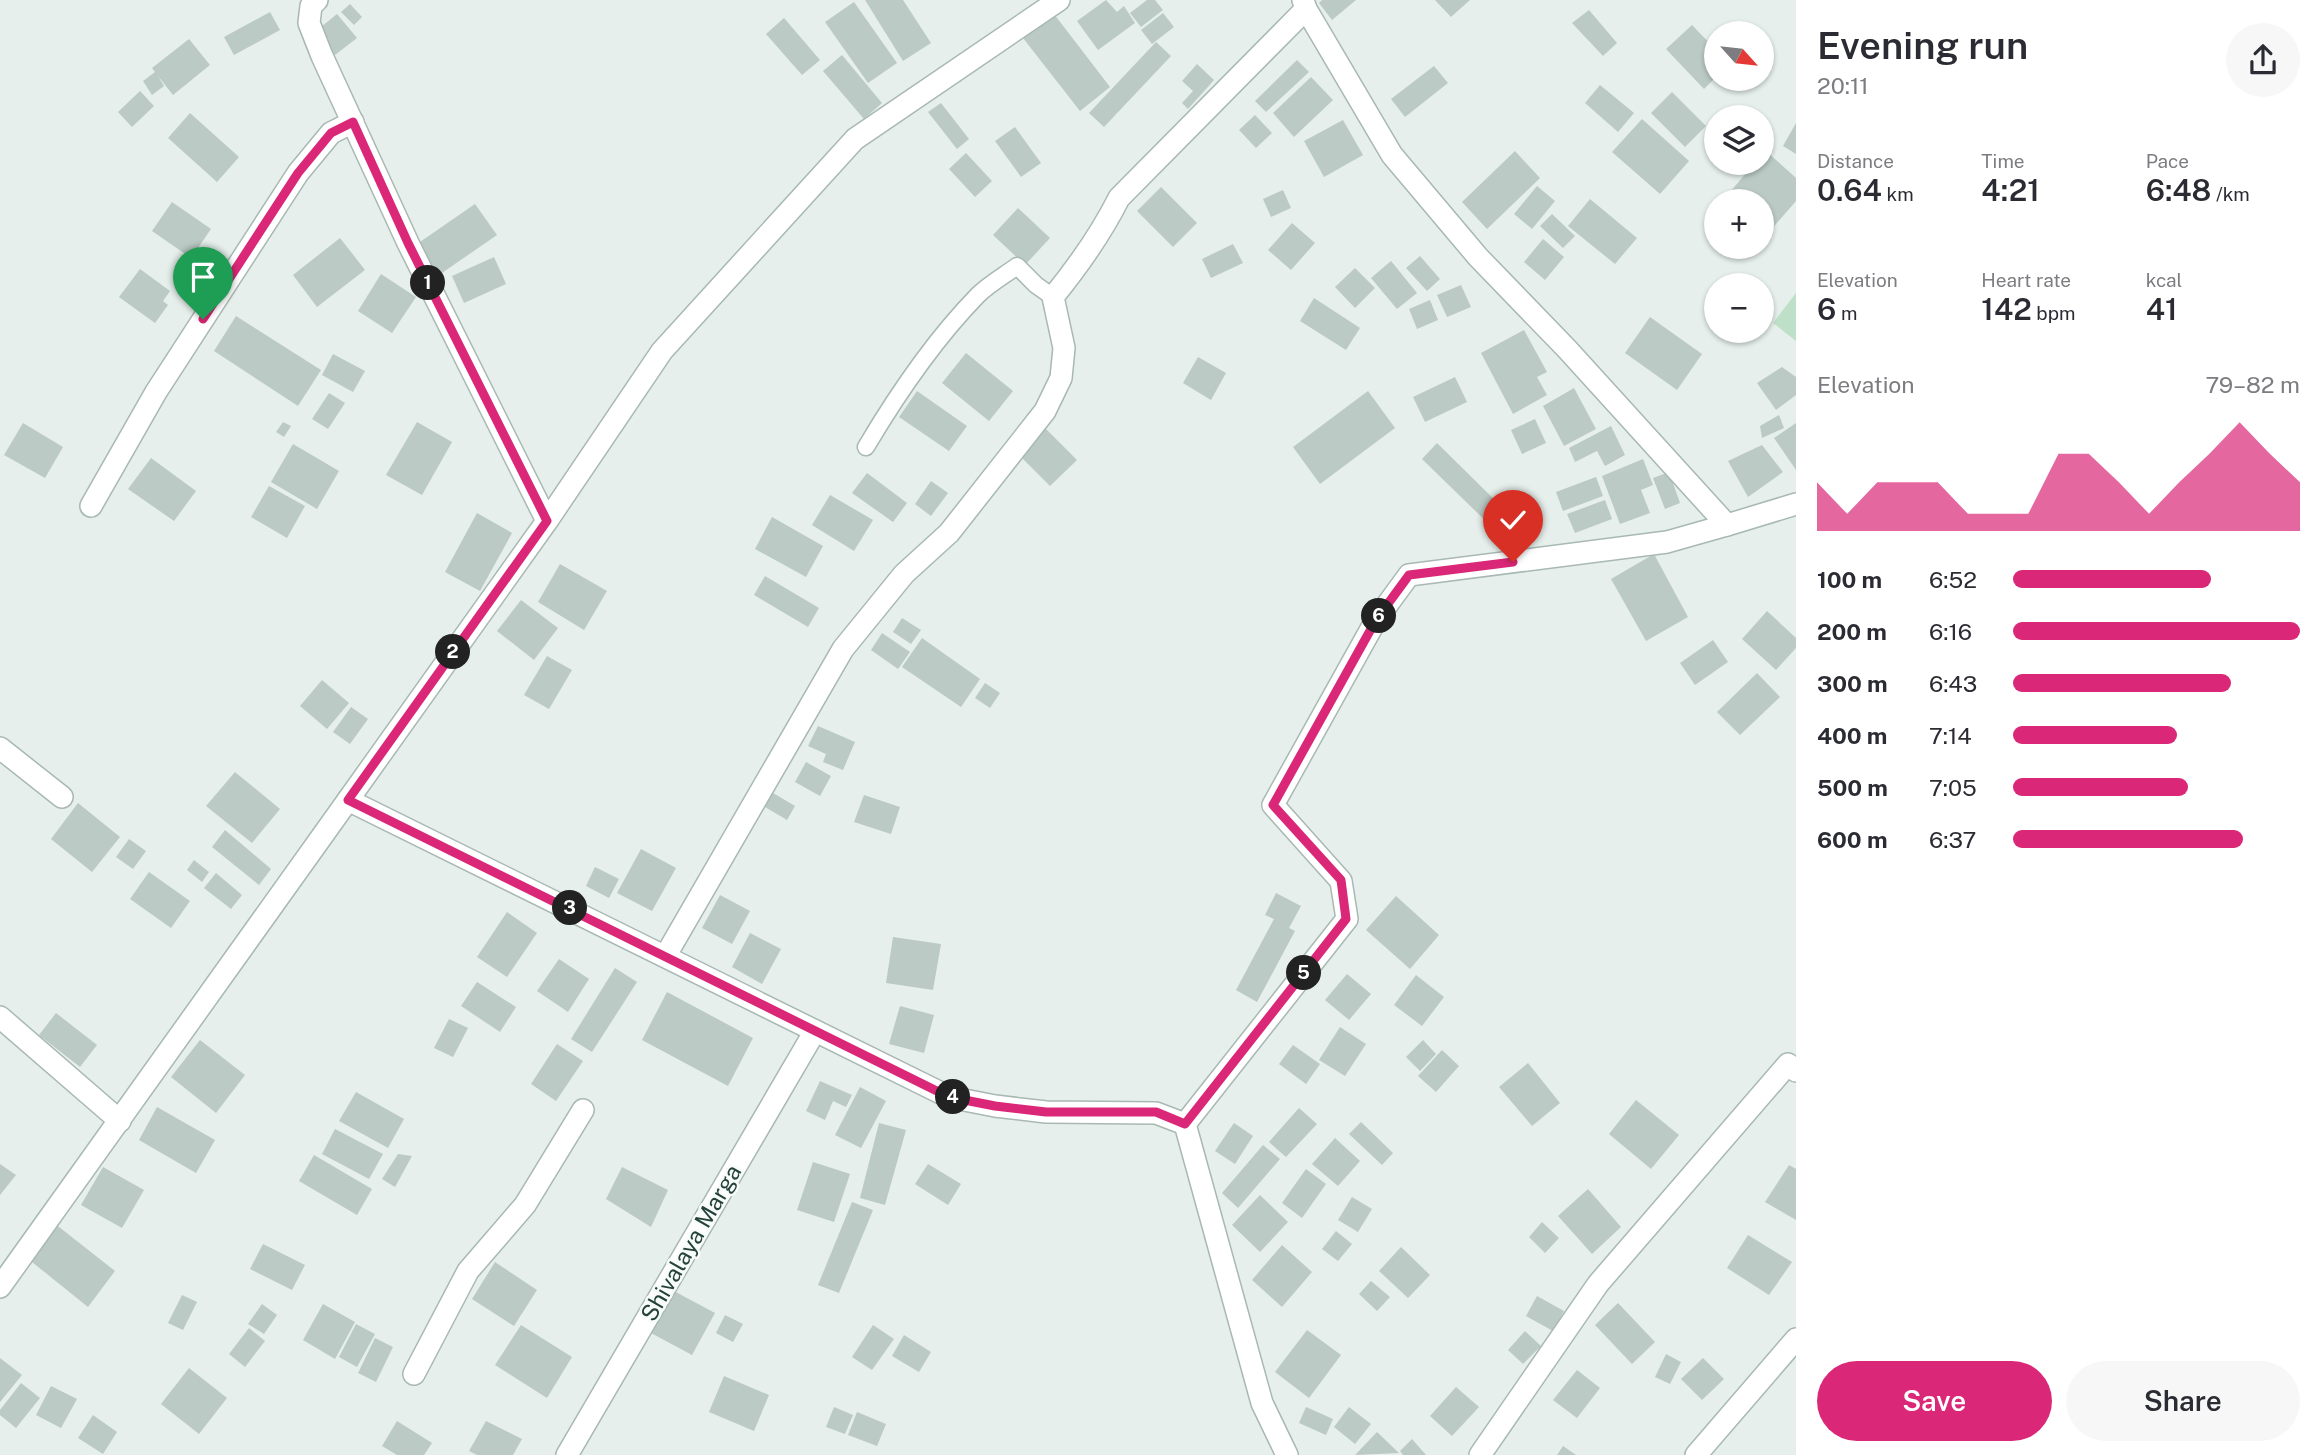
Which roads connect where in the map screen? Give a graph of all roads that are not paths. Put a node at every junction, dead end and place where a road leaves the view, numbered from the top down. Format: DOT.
graph roads {
  1 [pos="317,0"];
  2 [pos="1059,0"];
  3 [pos="1305,5"];
  4 [pos="353,122"];
  5 [pos="1053,297"];
  6 [pos="866,447"];
  7 [pos="1796,504"];
  8 [pos="91,506"];
  9 [pos="547,521"];
  10 [pos="1727,525"];
  11 [pos="0,748"];
  12 [pos="62,797"];
  13 [pos="348,800"];
  14 [pos="666,956"];
  15 [pos="0,1017"];
  16 [pos="814,1031"];
  17 [pos="1796,1071"];
  18 [pos="583,1110"];
  19 [pos="120,1121"];
  20 [pos="1185,1124"];
  21 [pos="0,1287"];
  22 [pos="1796,1339"];
  23 [pos="414,1374"];
  24 [pos="567,1455"];
  25 [pos="1287,1455"];
  26 [pos="1480,1455"];
  27 [pos="1696,1455"];
  1 -- 4 [label="street"];
  2 -- 9 [label="street"];
  3 -- 5 [label="street"];
  3 -- 10 [label="street"];
  4 -- 8 [label="street"];
  4 -- 9 [label="street"];
  5 -- 6 [label="lane"];
  5 -- 14 [label="street"];
  7 -- 10 [label="street"];
  9 -- 13 [label="street"];
  10 -- 20 [label="street"];
  11 -- 12 [label="street"];
  13 -- 14 [label="street"];
  13 -- 19 [label="street"];
  14 -- 16 [label="street"];
  15 -- 19 [label="street"];
  16 -- 20 [label="street"];
  16 -- 24 [label="street, Shivalaya Marga"];
  17 -- 26 [label="street"];
  18 -- 23 [label="street"];
  19 -- 21 [label="street"];
  20 -- 25 [label="street"];
  22 -- 27 [label="street"];
}
